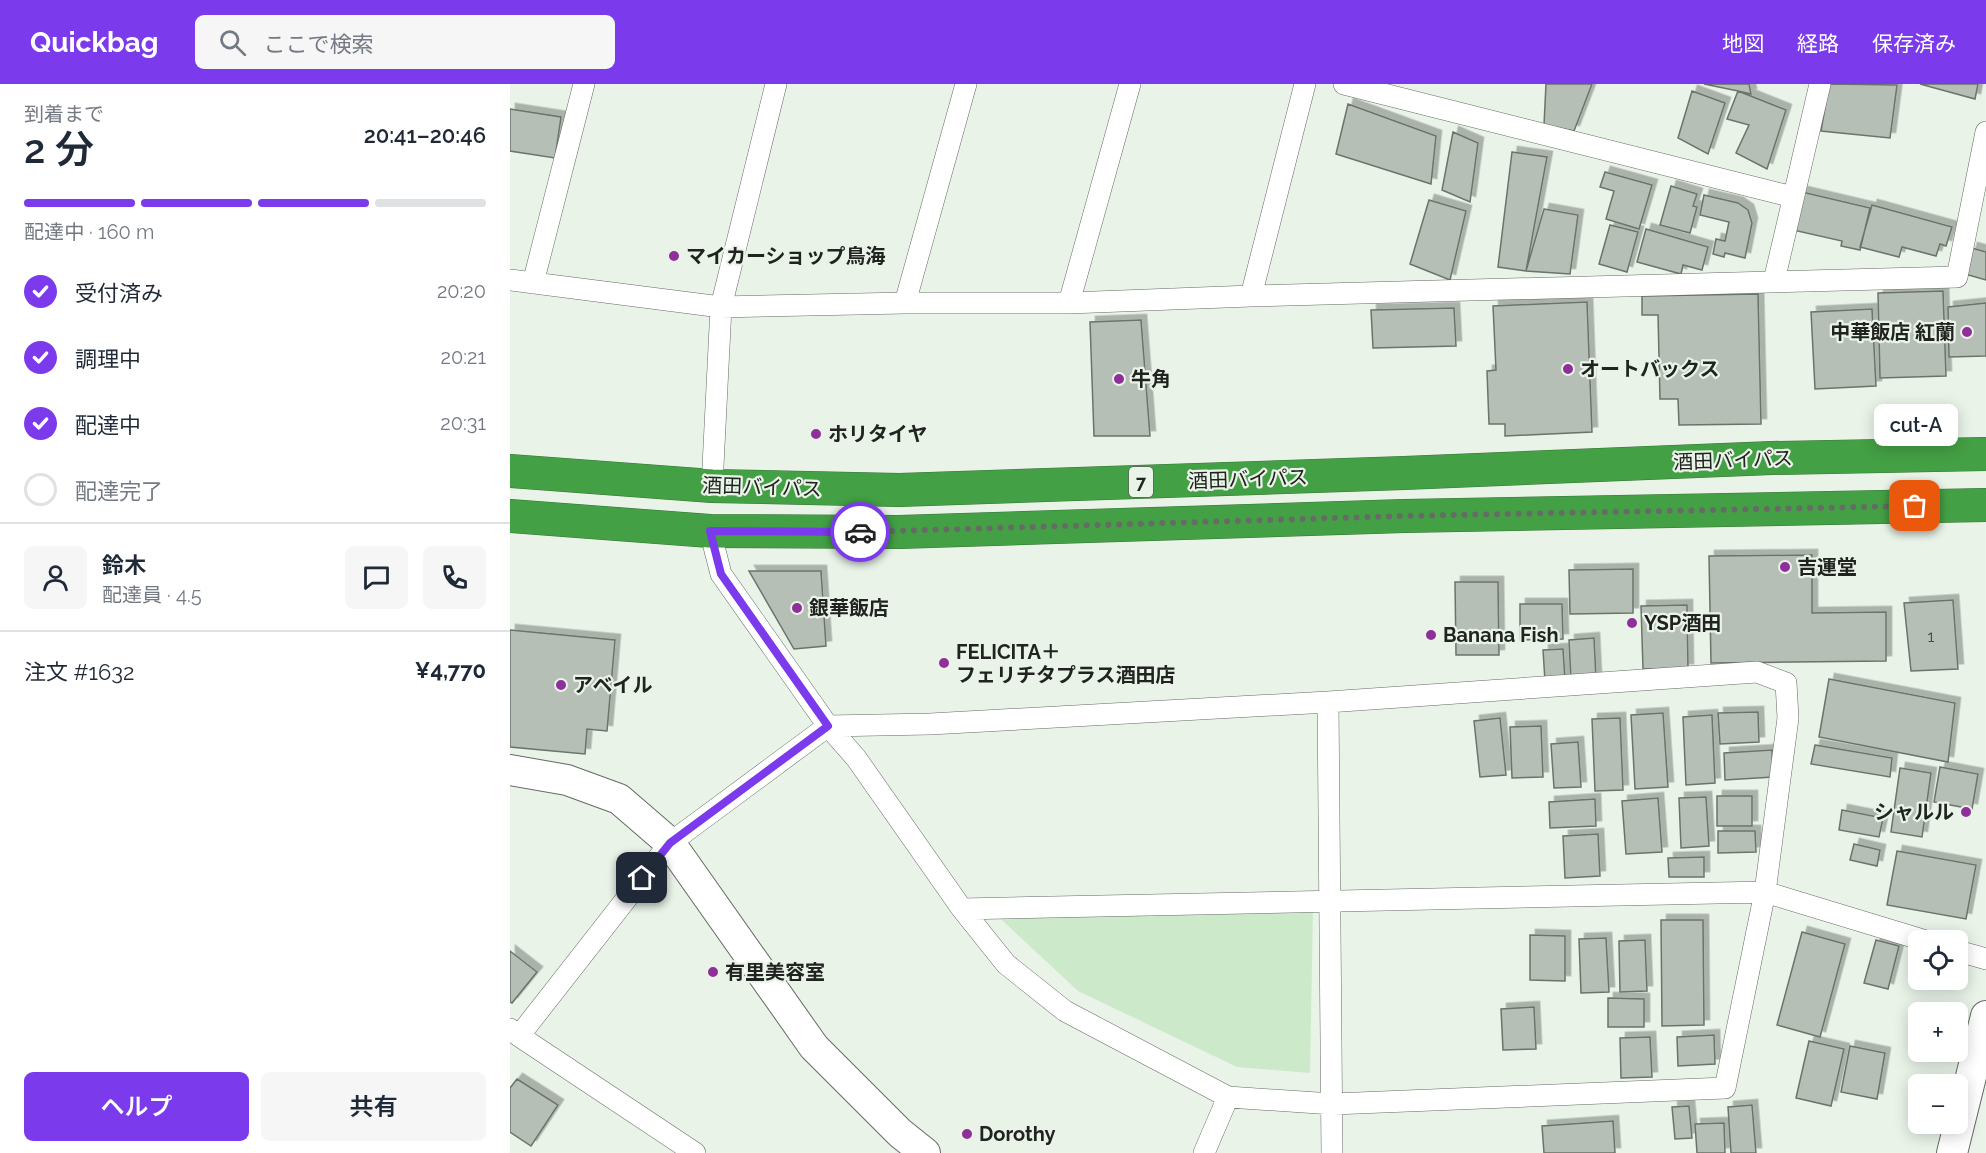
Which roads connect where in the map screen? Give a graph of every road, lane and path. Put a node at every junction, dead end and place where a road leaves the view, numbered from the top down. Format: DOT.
graph roads {
  1 [pos="584,84"];
  2 [pos="776,84"];
  3 [pos="966,84"];
  4 [pos="1130,84"];
  5 [pos="1305,84"];
  6 [pos="1344,84"];
  7 [pos="1820,84"];
  8 [pos="1986,132"];
  9 [pos="1793,197"];
  10 [pos="510,280"];
  11 [pos="1774,281"];
  12 [pos="533,283"];
  13 [pos="1251,296"];
  14 [pos="905,303"];
  15 [pos="1069,303"];
  16 [pos="721,307"];
  17 [pos="1986,454"];
  18 [pos="510,471"];
  19 [pos="712,486"];
  20 [pos="1986,505"];
  21 [pos="510,516"];
  22 [pos="710,531"];
  23 [pos="1328,702"];
  24 [pos="828,726"];
  25 [pos="510,770"];
  26 [pos="670,843"];
  27 [pos="1765,892"];
  28 [pos="1331,903"];
  29 [pos="962,909"];
  30 [pos="1908,935"];
  31 [pos="1968,954"];
  32 [pos="1986,959"];
  33 [pos="1986,1016"];
  34 [pos="514,1032"];
  35 [pos="1228,1097"];
  36 [pos="1333,1104"];
  37 [pos="695,1153"];
  38 [pos="925,1153"];
  39 [pos="1204,1153"];
  40 [pos="1332,1153"];
  41 [pos="1952,1153"];
  1 -- 12 [label="street"];
  2 -- 16 [label="street"];
  3 -- 14 [label="street"];
  4 -- 15 [label="street"];
  5 -- 13 [label="street"];
  6 -- 9 [label="street"];
  7 -- 9 [label="street"];
  8 -- 11 [label="street"];
  9 -- 11 [label="street"];
  10 -- 12 [label="street"];
  11 -- 13 [label="street"];
  12 -- 16 [label="street"];
  13 -- 15 [label="street"];
  14 -- 15 [label="street"];
  14 -- 16 [label="street"];
  16 -- 19 [label="street"];
  17 -- 19 [label="highway, 酒田バイパス / 7"];
  18 -- 19 [label="highway, 酒田バイパス / 7"];
  20 -- 22 [label="highway, 7"];
  21 -- 22 [label="highway, 7"];
  22 -- 24 [label="street"];
  23 -- 24 [label="street"];
  23 -- 27 [label="street"];
  23 -- 28 [label="street"];
  24 -- 26 [label="street"];
  24 -- 29 [label="street"];
  25 -- 26 [label="street"];
  26 -- 34 [label="street"];
  26 -- 38 [label="street"];
  27 -- 28 [label="street"];
  27 -- 30 [label="street"];
  27 -- 36 [label="street"];
  28 -- 29 [label="street"];
  28 -- 36 [label="street"];
  29 -- 35 [label="street"];
  31 -- 32 [label="street"];
  33 -- 41 [label="street"];
  34 -- 37 [label="street"];
  35 -- 36 [label="street"];
  35 -- 39 [label="street"];
  36 -- 40 [label="street"];
}
